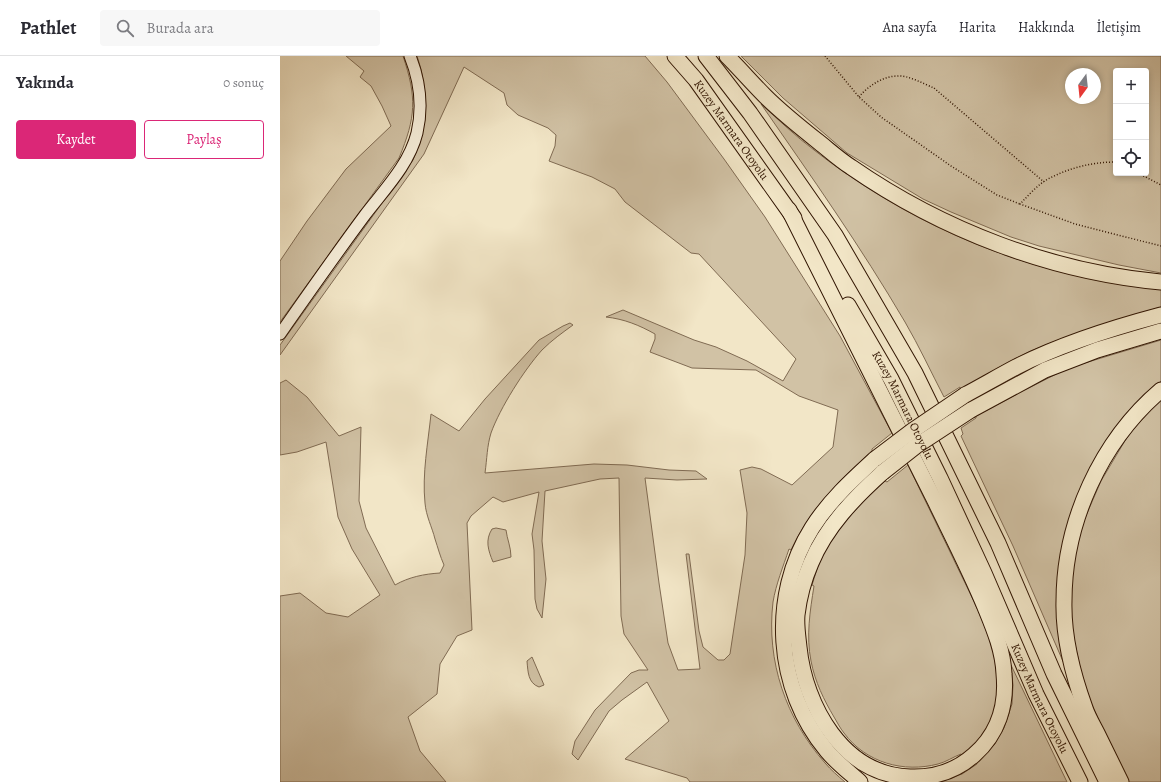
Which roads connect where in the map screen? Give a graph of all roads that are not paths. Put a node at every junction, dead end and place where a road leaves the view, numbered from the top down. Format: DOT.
graph roads {
  1 [pos="410,56"];
  2 [pos="676,56"];
  3 [pos="706,56"];
  4 [pos="727,56"];
  5 [pos="789,210"];
  6 [pos="1161,282"];
  7 [pos="1161,315"];
  8 [pos="1161,331"];
  9 [pos="280,334"];
  10 [pos="1161,390"];
  11 [pos="860,782"];
  12 [pos="1080,782"];
  13 [pos="1107,782"];
  14 [pos="1121,782"];
  1 -- 9 [label="street"];
  2 -- 5 [label="highway, Kuzey Marmara Otoyolu"];
  3 -- 13 [label="highway, Kuzey Marmara Otoyolu"];
  4 -- 6 [label="highway"];
  5 -- 8 [label="highway, bridge"];
  5 -- 12 [label="highway, Kuzey Marmara Otoyolu"];
  7 -- 11 [label="highway, bridge"];
  10 -- 14 [label="highway"];
}
